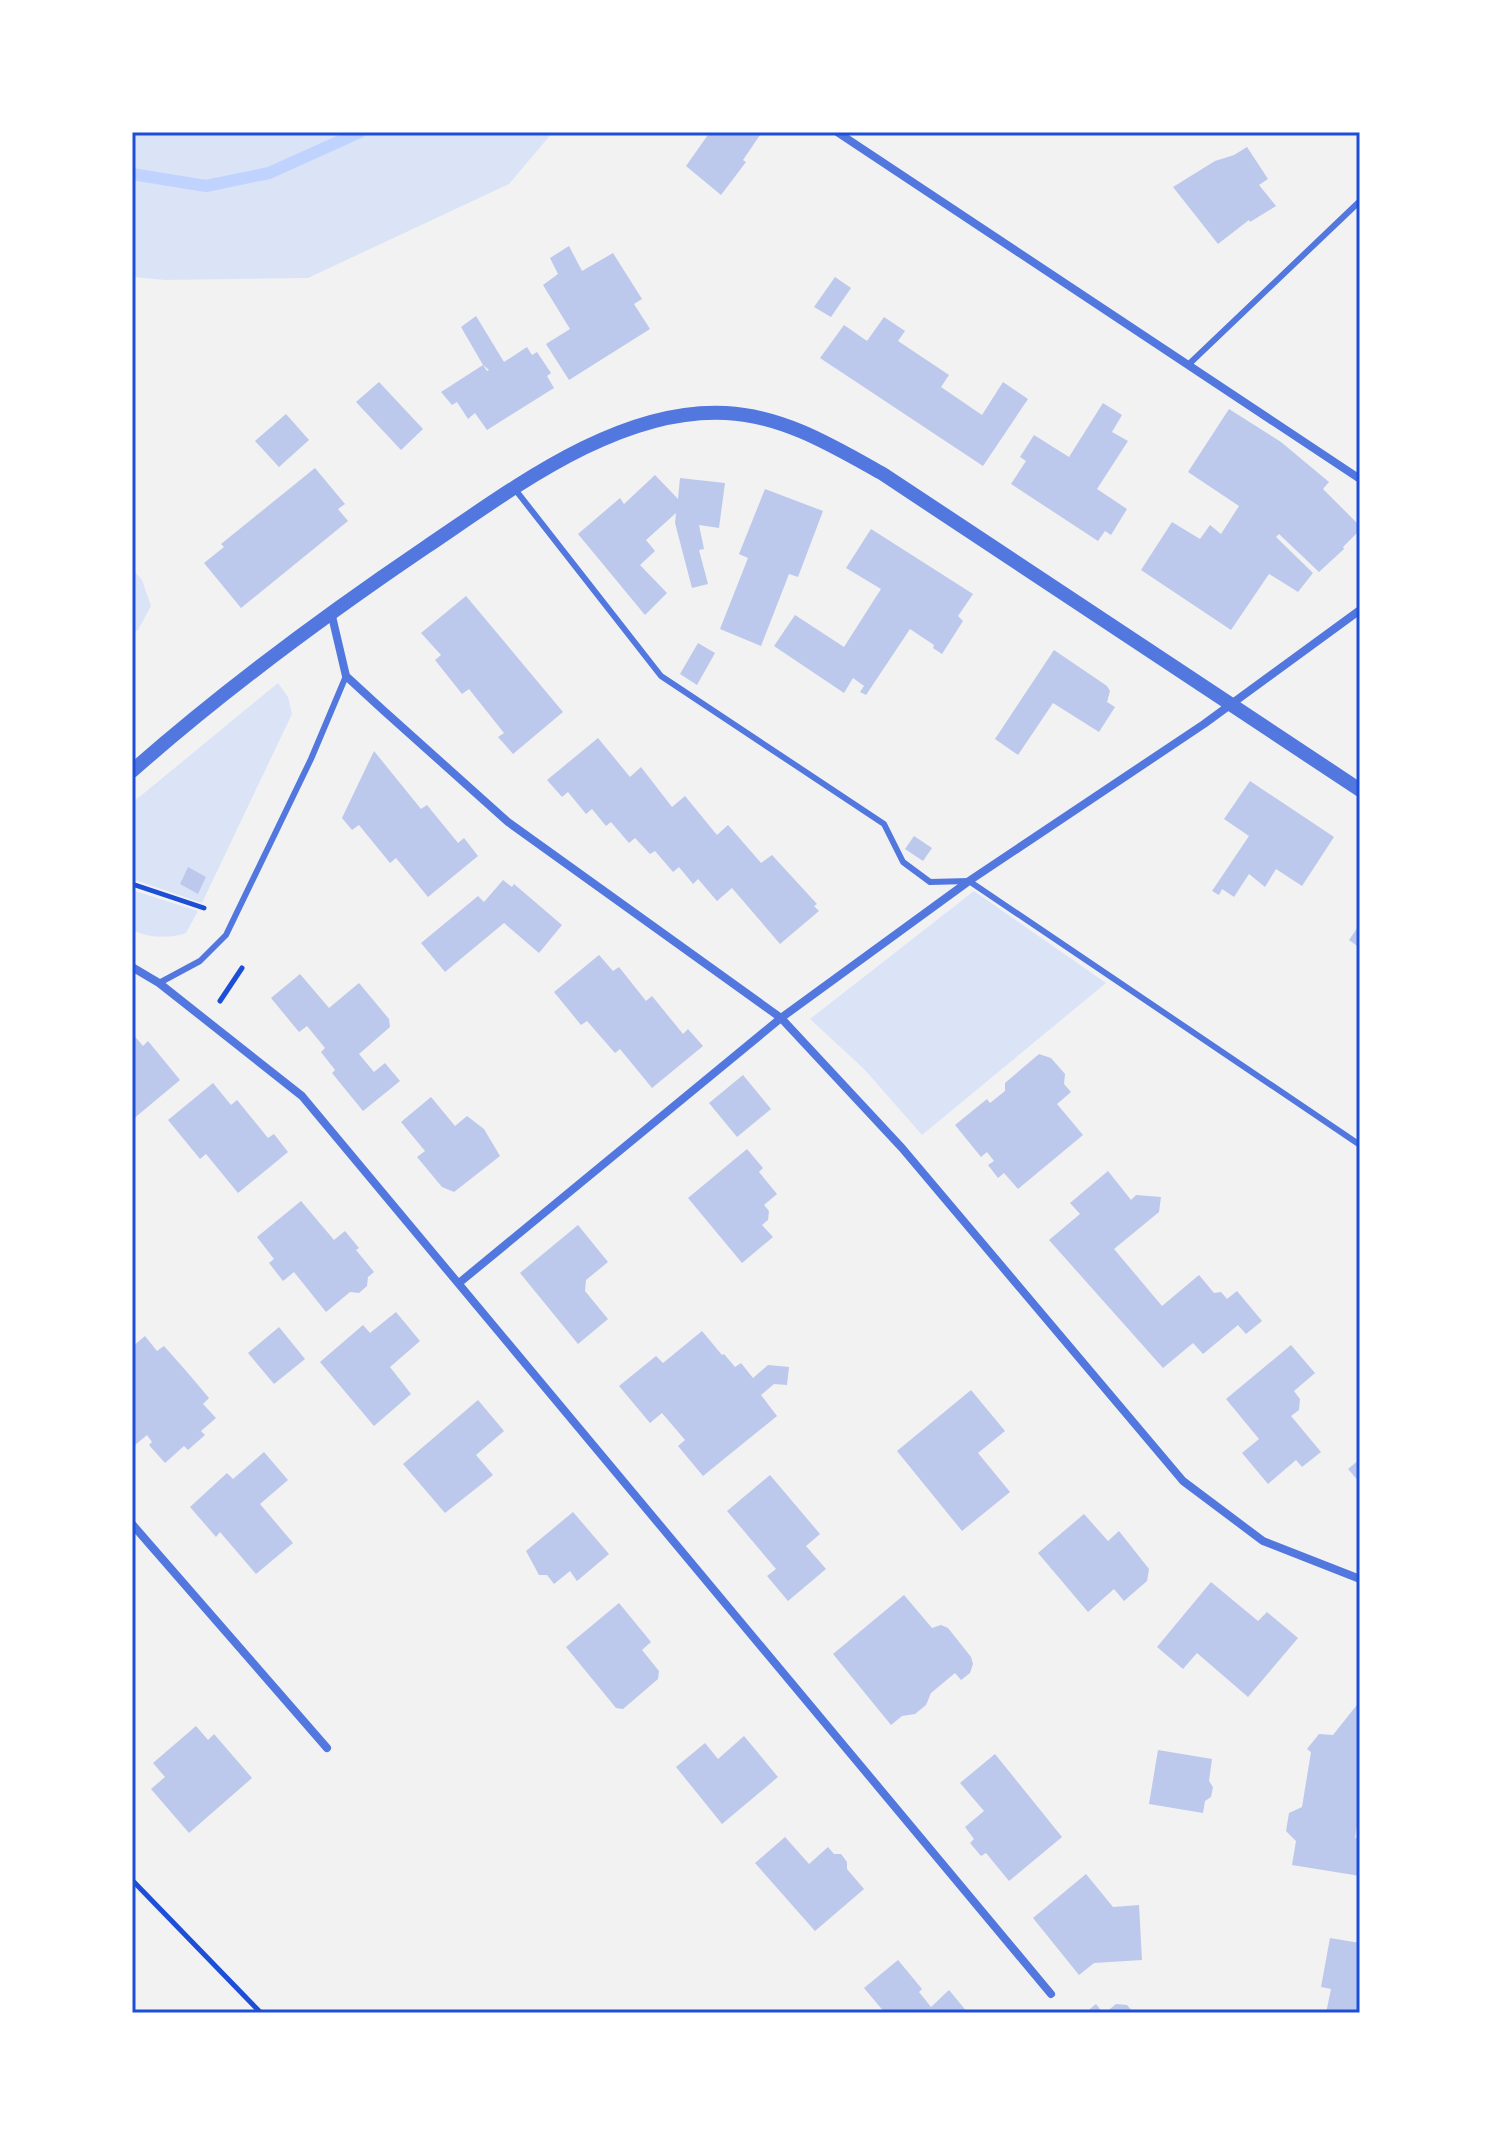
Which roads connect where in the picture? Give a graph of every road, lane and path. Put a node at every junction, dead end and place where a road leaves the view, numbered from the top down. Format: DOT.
graph roads {
  1 [pos="837,132"];
  2 [pos="1360,201"];
  3 [pos="1188,365"];
  4 [pos="1360,479"];
  5 [pos="514,488"];
  6 [pos="1360,610"];
  7 [pos="331,611"];
  8 [pos="346,676"];
  9 [pos="1231,705"];
  10 [pos="132,771"];
  11 [pos="1360,790"];
  12 [pos="969,881"];
  13 [pos="132,884"];
  14 [pos="204,908"];
  15 [pos="132,967"];
  16 [pos="159,983"];
  17 [pos="781,1018"];
  18 [pos="1360,1145"];
  19 [pos="459,1283"];
  20 [pos="132,1524"];
  21 [pos="1360,1579"];
  22 [pos="327,1748"];
  23 [pos="132,1880"];
  24 [pos="1051,1994"];
  25 [pos="261,2013"];
  1 -- 3 [label="street"];
  2 -- 3 [label="lane"];
  3 -- 4 [label="street"];
  5 -- 7 [label="street"];
  5 -- 9 [label="street"];
  5 -- 12 [label="lane"];
  6 -- 9 [label="street"];
  7 -- 8 [label="street"];
  7 -- 10 [label="street"];
  8 -- 16 [label="lane"];
  8 -- 17 [label="street"];
  9 -- 11 [label="street"];
  9 -- 12 [label="street"];
  12 -- 17 [label="street"];
  12 -- 18 [label="lane"];
  13 -- 14 [label="path"];
  15 -- 16 [label="street"];
  16 -- 19 [label="street"];
  17 -- 19 [label="street"];
  17 -- 21 [label="street"];
  19 -- 24 [label="street"];
  20 -- 22 [label="street"];
  23 -- 25 [label="path"];
}
